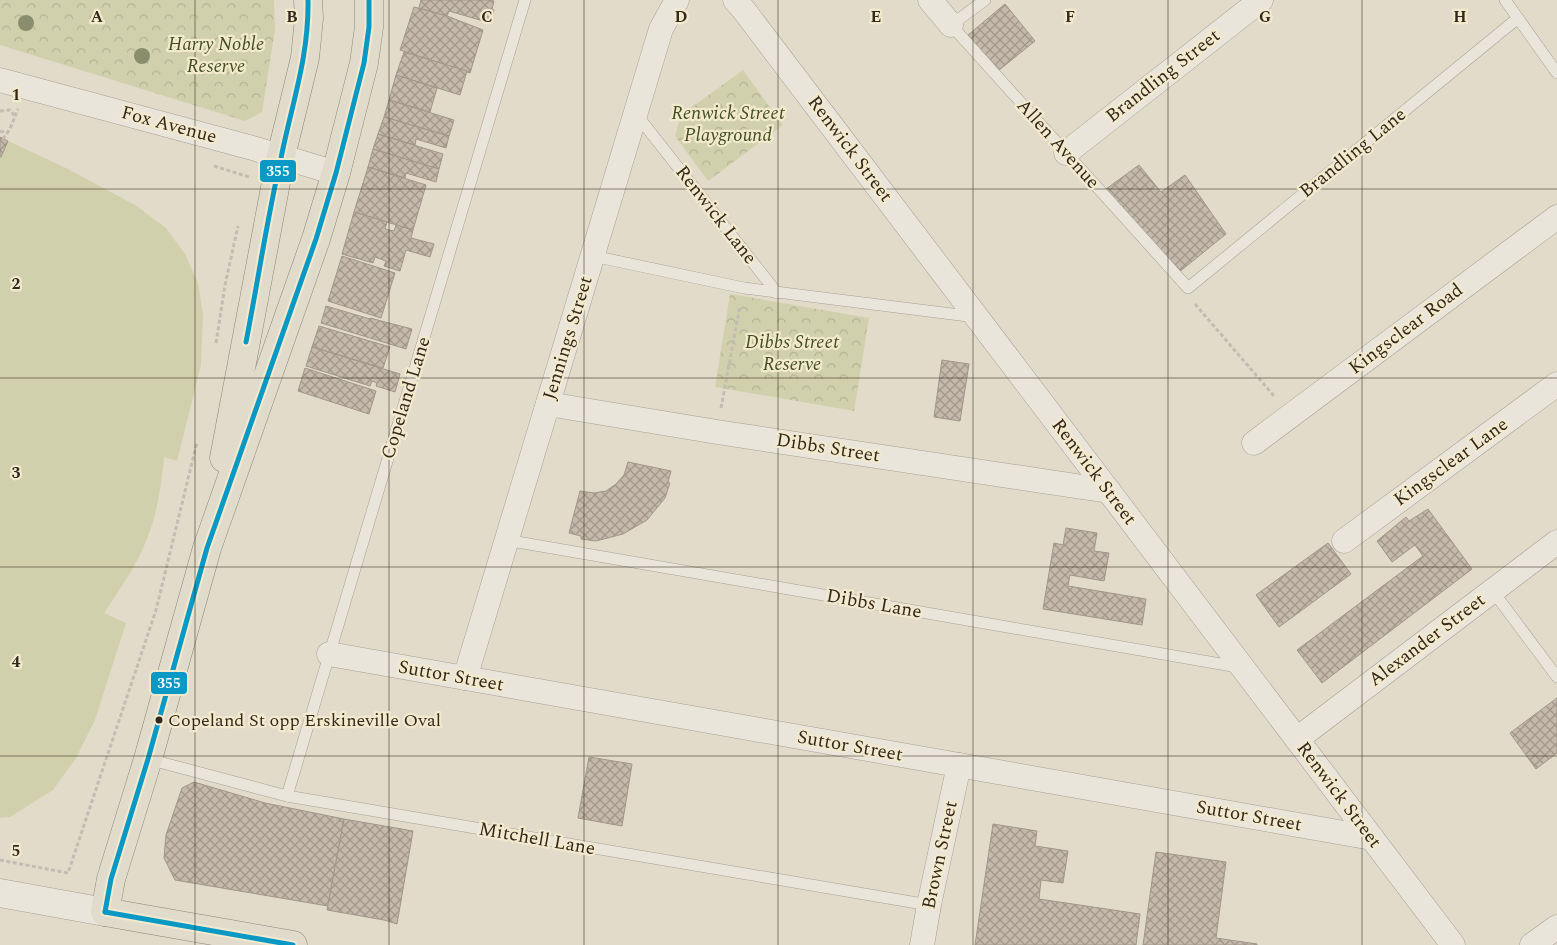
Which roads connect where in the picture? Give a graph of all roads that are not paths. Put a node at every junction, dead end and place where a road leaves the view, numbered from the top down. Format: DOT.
graph roads {
  1 [pos="308,0"];
  2 [pos="369,0"];
  3 [pos="525,0"];
  4 [pos="677,0"];
  5 [pos="734,0"];
  6 [pos="930,0"];
  7 [pos="985,0"];
  8 [pos="1261,0"];
  9 [pos="1505,0"];
  10 [pos="1518,18"];
  11 [pos="952,26"];
  12 [pos="1557,73"];
  13 [pos="0,80"];
  14 [pos="636,114"];
  15 [pos="1066,153"];
  16 [pos="281,156"];
  17 [pos="336,173"];
  18 [pos="1557,217"];
  19 [pos="592,256"];
  20 [pos="1188,288"];
  21 [pos="777,293"];
  22 [pos="977,317"];
  23 [pos="1557,384"];
  24 [pos="548,404"];
  25 [pos="1254,443"];
  26 [pos="1109,491"];
  27 [pos="506,540"];
  28 [pos="1344,541"];
  29 [pos="1557,542"];
  30 [pos="207,548"];
  31 [pos="1492,590"];
  32 [pos="329,654"];
  33 [pos="1243,667"];
  34 [pos="1557,677"];
  35 [pos="465,678"];
  36 [pos="1297,739"];
  37 [pos="148,759"];
  38 [pos="959,765"];
  39 [pos="287,796"];
  40 [pos="1372,838"];
  41 [pos="0,893"];
  42 [pos="929,905"];
  43 [pos="105,912"];
  44 [pos="1557,926"];
  45 [pos="293,945"];
  46 [pos="922,945"];
  47 [pos="1453,945"];
  48 [pos="1532,945"];
  1 -- 16 [label="main road"];
  2 -- 17 [label="main road"];
  3 -- 32 [label="lane, Copeland Lane"];
  4 -- 14 [label="street, Jennings Street"];
  5 -- 22 [label="street, Renwick Street"];
  6 -- 11 [label="street, Allen Avenue"];
  7 -- 11 [label="lane"];
  8 -- 15 [label="street, Brandling Street"];
  9 -- 10 [label="lane"];
  10 -- 12 [label="lane"];
  10 -- 20 [label="lane, Brandling Lane"];
  11 -- 15 [label="lane, Allen Avenue"];
  13 -- 16 [label="street, Fox Avenue"];
  14 -- 19 [label="street, Jennings Street"];
  14 -- 21 [label="lane, Renwick Lane"];
  15 -- 20 [label="lane, Allen Avenue"];
  16 -- 17 [label="street, Fox Avenue"];
  16 -- 30 [label="main road"];
  17 -- 30 [label="main road"];
  18 -- 25 [label="street, Kingsclear Road"];
  19 -- 21 [label="lane, Renwick Lane"];
  19 -- 24 [label="street, Jennings Street"];
  21 -- 22 [label="lane, Renwick Lane"];
  22 -- 26 [label="street, Renwick Street"];
  23 -- 28 [label="street, Kingsclear Lane"];
  24 -- 26 [label="street, Dibbs Street"];
  24 -- 27 [label="street, Jennings Street"];
  26 -- 33 [label="street, Renwick Street"];
  27 -- 33 [label="lane, Dibbs Lane"];
  27 -- 35 [label="street, Jennings Street"];
  29 -- 31 [label="street, Alexander Street"];
  30 -- 37 [label="main road"];
  31 -- 34 [label="lane"];
  31 -- 36 [label="street, Alexander Street"];
  32 -- 35 [label="street, Suttor Street"];
  32 -- 39 [label="lane, Copeland Lane"];
  33 -- 36 [label="street, Renwick Street"];
  35 -- 38 [label="street, Suttor Street"];
  36 -- 40 [label="street, Renwick Street"];
  37 -- 39 [label="lane, Mitchell Lane"];
  37 -- 43 [label="main road"];
  38 -- 40 [label="street, Suttor Street"];
  38 -- 42 [label="street, Brown Street"];
  39 -- 42 [label="lane, Mitchell Lane"];
  40 -- 47 [label="street, Renwick Street"];
  41 -- 43 [label="street"];
  42 -- 46 [label="street, Brown Street"];
  43 -- 45 [label="main road"];
  44 -- 48 [label="street"];
}
